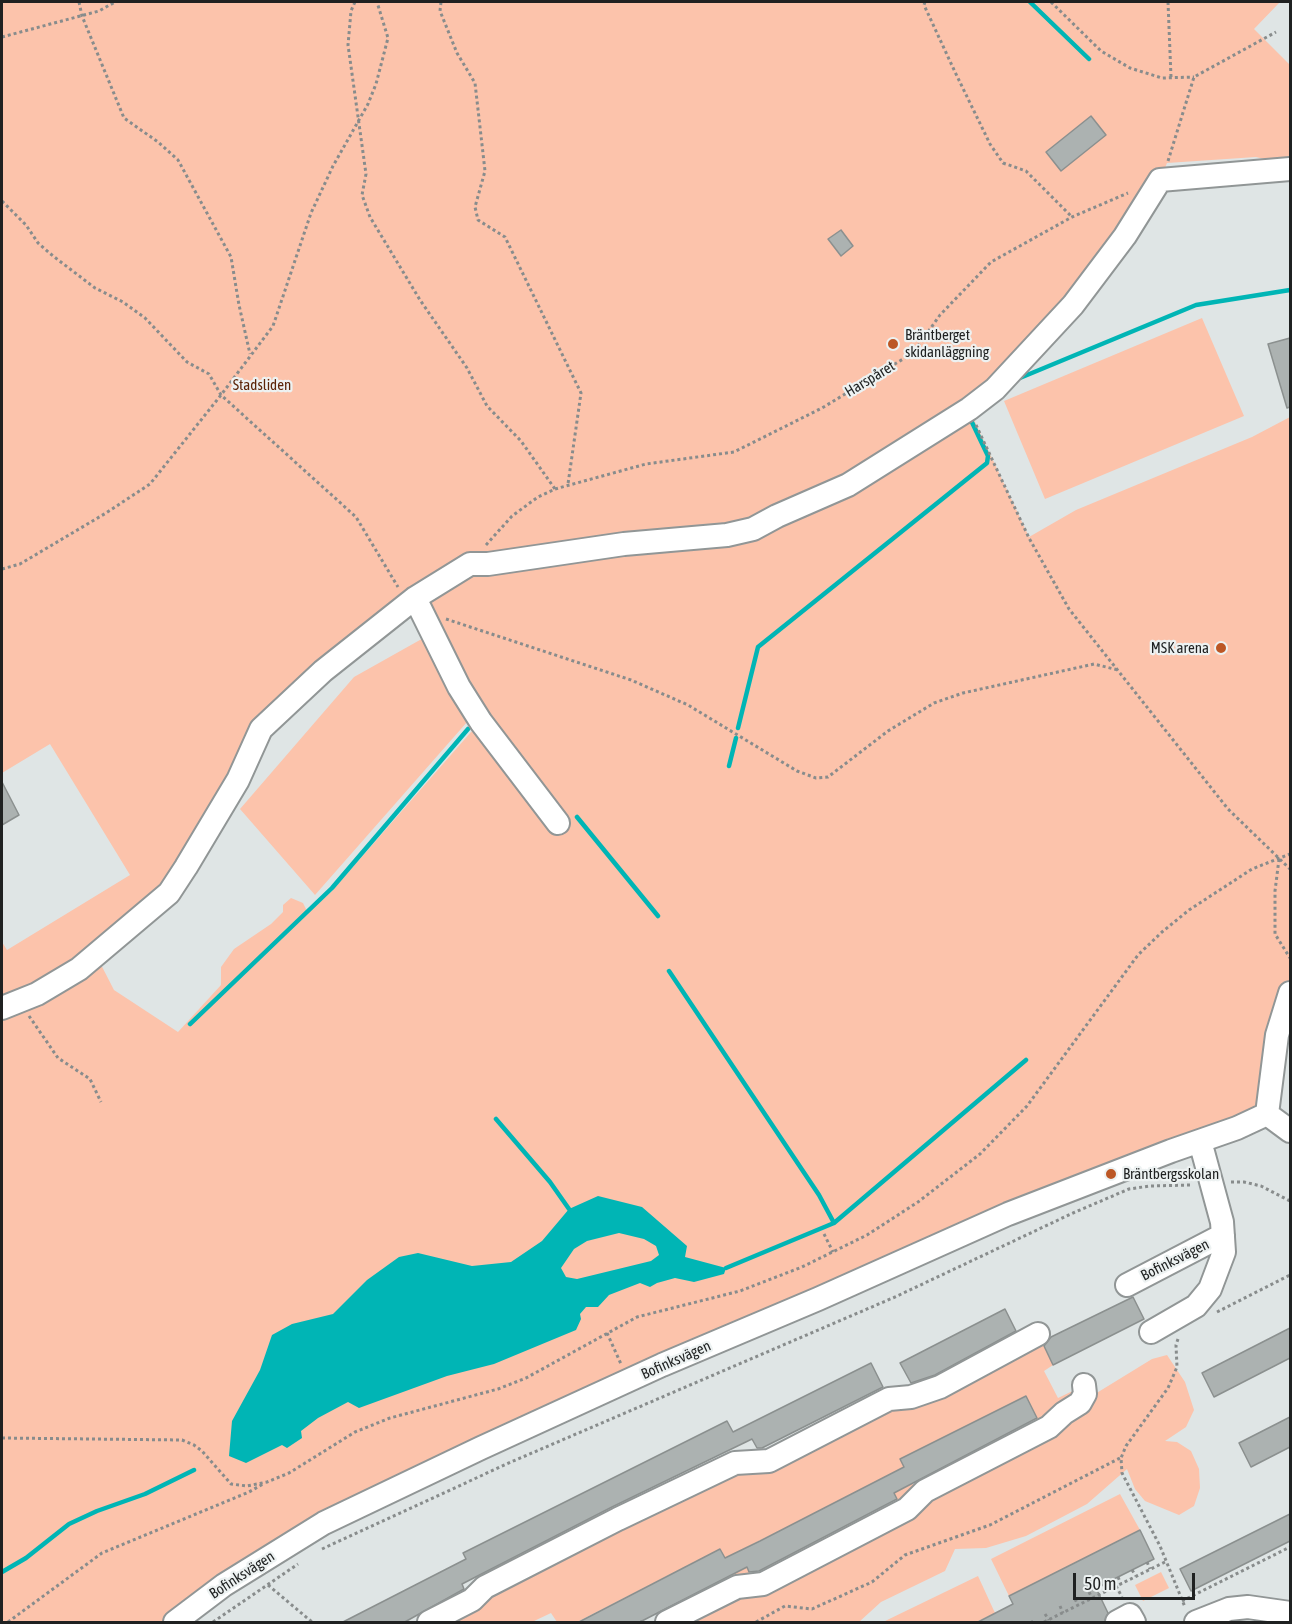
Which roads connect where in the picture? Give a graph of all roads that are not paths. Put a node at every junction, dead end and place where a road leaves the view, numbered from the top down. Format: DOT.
graph roads {
  1 [pos="1290,169"];
  2 [pos="411,601"];
  3 [pos="558,823"];
  4 [pos="1290,993"];
  5 [pos="10,1005"];
  6 [pos="1267,1114"];
  7 [pos="1290,1131"];
  8 [pos="1200,1141"];
  9 [pos="1223,1235"];
  10 [pos="1127,1285"];
  11 [pos="1150,1332"];
  12 [pos="1038,1334"];
  13 [pos="1084,1385"];
  14 [pos="1290,1613"];
  15 [pos="1191,1617"];
  16 [pos="174,1623"];
  17 [pos="429,1623"];
  18 [pos="667,1623"];
  19 [pos="1116,1623"];
  20 [pos="1134,1623"];
  1 -- 2 [label="street"];
  2 -- 3 [label="street"];
  2 -- 5 [label="street"];
  4 -- 6 [label="street"];
  6 -- 7 [label="street"];
  6 -- 8 [label="street, Bofinksvägen"];
  8 -- 9 [label="street, Bofinksvägen"];
  8 -- 16 [label="street, Bofinksvägen"];
  9 -- 10 [label="street, Bofinksvägen"];
  9 -- 11 [label="street, Bofinksvägen"];
  12 -- 17 [label="street"];
  13 -- 18 [label="street"];
  14 -- 15 [label="street"];
  19 -- 20 [label="street"];
}
